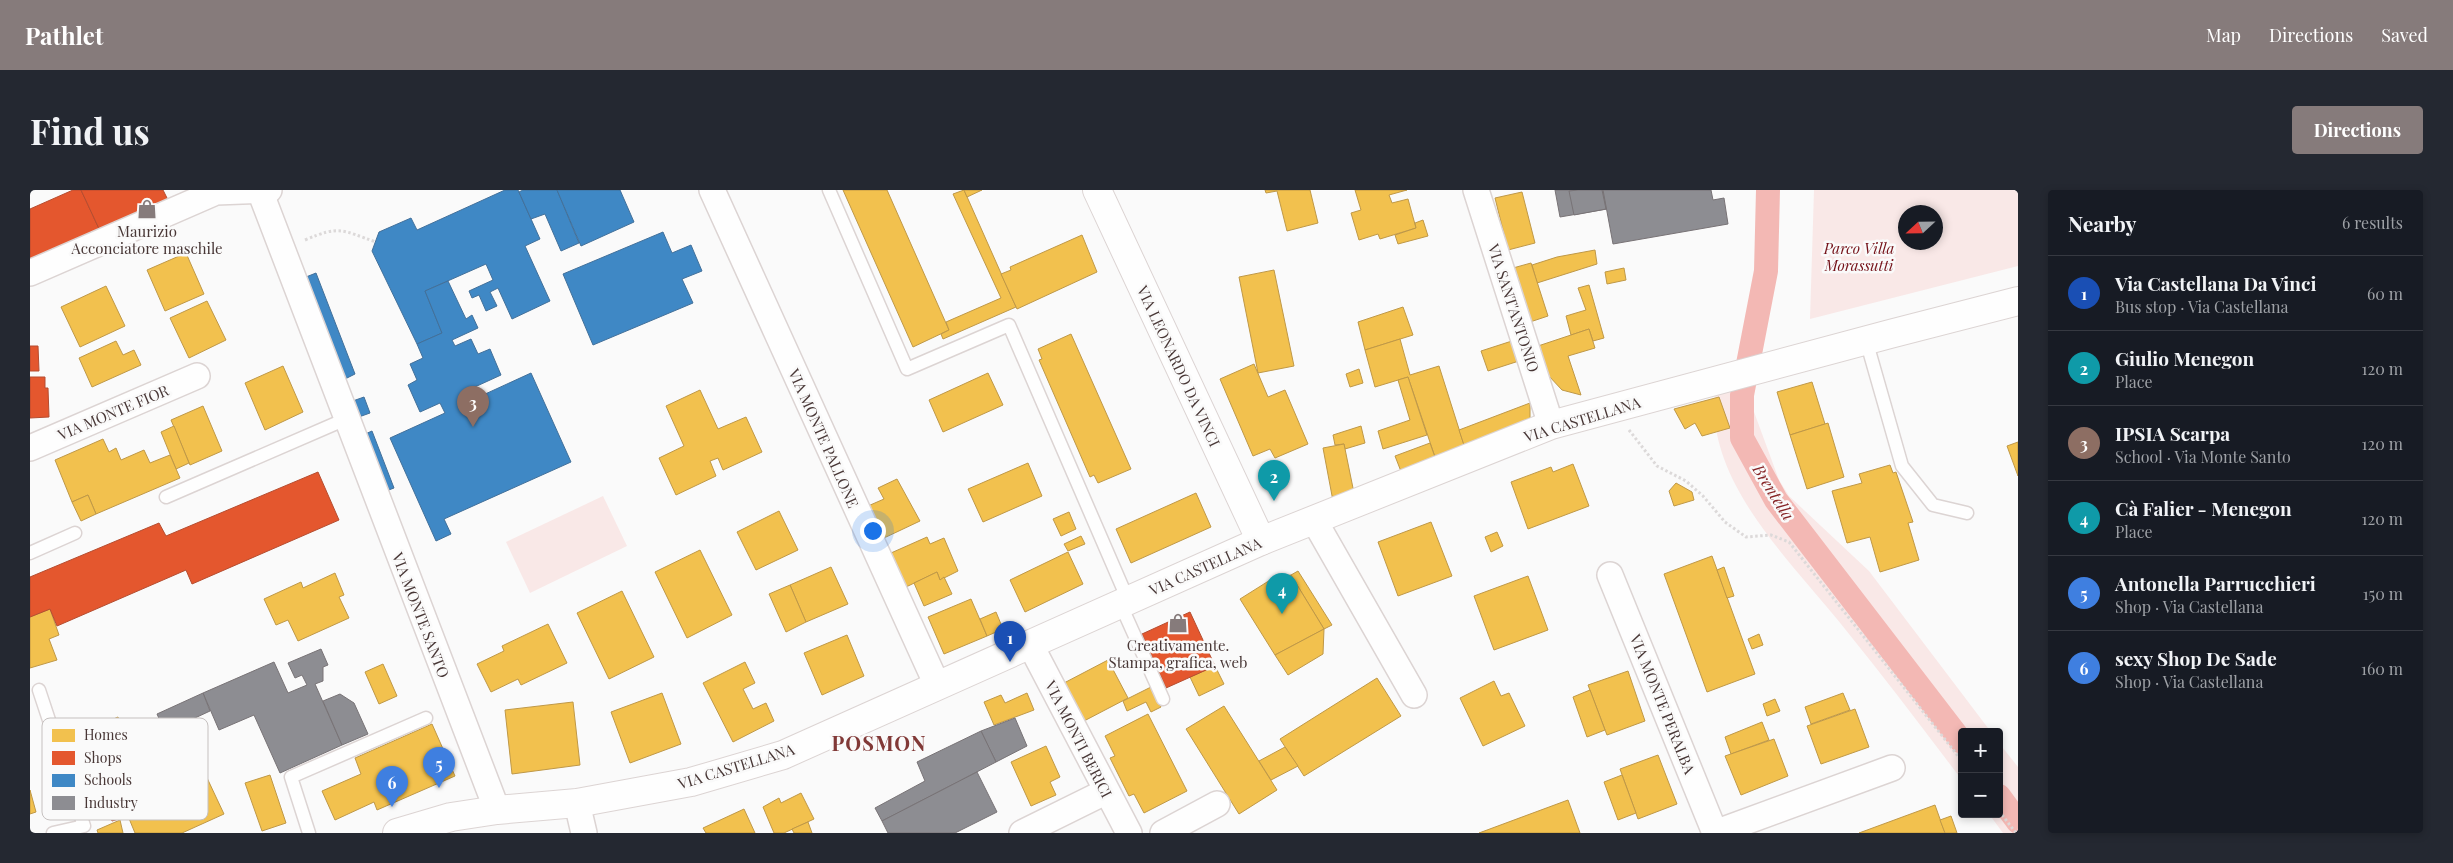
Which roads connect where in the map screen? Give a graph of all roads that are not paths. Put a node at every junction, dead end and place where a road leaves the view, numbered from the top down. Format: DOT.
graph roads {
  1 [pos="712,190"];
  2 [pos="829,190"];
  3 [pos="1097,190"];
  4 [pos="1476,190"];
  5 [pos="265,191"];
  6 [pos="30,273"];
  7 [pos="2018,302"];
  8 [pos="1866,340"];
  9 [pos="197,376"];
  10 [pos="346,419"];
  11 [pos="1551,425"];
  12 [pos="30,448"];
  13 [pos="166,497"];
  14 [pos="1967,513"];
  15 [pos="1314,520"];
  16 [pos="75,534"];
  17 [pos="1261,541"];
  18 [pos="30,553"];
  19 [pos="1610,575"];
  20 [pos="1124,602"];
  21 [pos="1030,644"];
  22 [pos="937,685"];
  23 [pos="39,690"];
  24 [pos="1414,695"];
  25 [pos="1163,699"];
  26 [pos="48,718"];
  27 [pos="426,718"];
  28 [pos="1892,768"];
  29 [pos="1106,792"];
  30 [pos="577,803"];
  31 [pos="1217,804"];
  32 [pos="497,810"];
  33 [pos="82,820"];
  34 [pos="53,833"];
  35 [pos="309,833"];
  36 [pos="397,833"];
  37 [pos="584,833"];
  38 [pos="1022,833"];
  39 [pos="1129,833"];
  40 [pos="1163,833"];
  41 [pos="1715,833"];
  1 -- 22 [label="street, VIA MONTE PALLONE"];
  2 -- 20 [label="lane"];
  3 -- 17 [label="main road, VIA LEONARDO DA VINCI"];
  4 -- 11 [label="street, VIA SANT'ANTONIO"];
  5 -- 6 [label="street"];
  5 -- 10 [label="street, VIA MONTE SANTO"];
  7 -- 8 [label="main road, VIA CASTELLANA"];
  8 -- 11 [label="main road, VIA CASTELLANA"];
  8 -- 14 [label="lane"];
  9 -- 12 [label="street, VIA MONTE FIOR"];
  10 -- 13 [label="lane"];
  10 -- 32 [label="street, VIA MONTE SANTO"];
  11 -- 15 [label="main road, VIA CASTELLANA"];
  15 -- 17 [label="main road, VIA CASTELLANA"];
  15 -- 24 [label="street"];
  16 -- 18 [label="lane"];
  17 -- 20 [label="main road, VIA CASTELLANA"];
  19 -- 41 [label="street, VIA MONTE PERALBA"];
  20 -- 21 [label="main road, VIA CASTELLANA"];
  20 -- 25 [label="lane"];
  21 -- 22 [label="main road, VIA CASTELLANA"];
  21 -- 29 [label="street, VIA MONTI BERICI"];
  22 -- 30 [label="main road, VIA CASTELLANA"];
  23 -- 26 [label="lane"];
  27 -- 35 [label="lane"];
  28 -- 41 [label="street, VIA MONTE PERALBA"];
  29 -- 38 [label="street"];
  29 -- 39 [label="street, VIA MONTI BERICI"];
  30 -- 32 [label="main road, VIA CASTELLANA"];
  30 -- 37 [label="street"];
  31 -- 40 [label="street"];
  32 -- 36 [label="main road, VIA CASTELLANA"];
  33 -- 34 [label="lane"];
}
